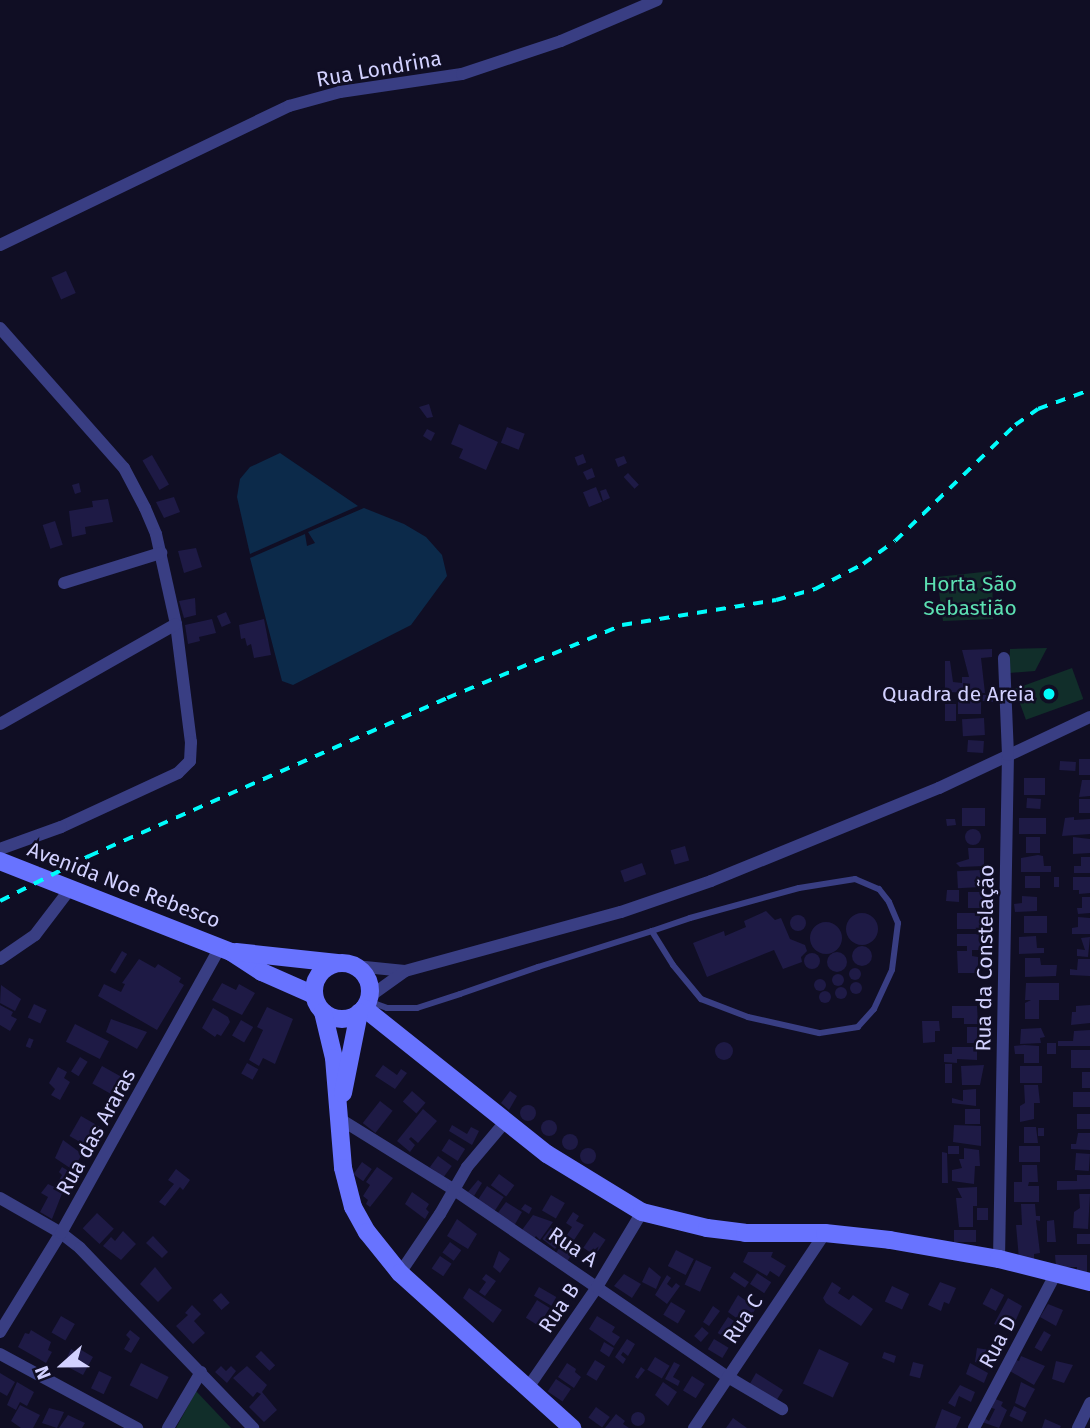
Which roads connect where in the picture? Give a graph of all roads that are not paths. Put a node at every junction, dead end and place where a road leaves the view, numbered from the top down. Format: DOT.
graph roads {
  1 [pos="657,0"];
  2 [pos="0,245"];
  3 [pos="0,328"];
  4 [pos="161,553"];
  5 [pos="64,583"];
  6 [pos="176,625"];
  7 [pos="1004,658"];
  8 [pos="1090,717"];
  9 [pos="0,724"];
  10 [pos="1008,755"];
  11 [pos="0,849"];
  12 [pos="0,861"];
  13 [pos="70,889"];
  14 [pos="652,931"];
  15 [pos="226,949"];
  16 [pos="1,960"];
  17 [pos="346,964"];
  18 [pos="405,971"];
  19 [pos="319,1003"];
  20 [pos="365,1005"];
  21 [pos="340,1113"];
  22 [pos="505,1122"];
  23 [pos="453,1189"];
  24 [pos="0,1198"];
  25 [pos="642,1212"];
  26 [pos="61,1233"];
  27 [pos="825,1233"];
  28 [pos="999,1259"];
  29 [pos="400,1273"];
  30 [pos="1055,1275"];
  31 [pos="1090,1282"];
  32 [pos="597,1287"];
  33 [pos="0,1332"];
  34 [pos="0,1354"];
  35 [pos="201,1372"];
  36 [pos="728,1377"];
  37 [pos="527,1389"];
  38 [pos="1090,1403"];
  39 [pos="782,1409"];
  40 [pos="137,1428"];
  41 [pos="168,1428"];
  42 [pos="253,1428"];
  43 [pos="572,1428"];
  44 [pos="694,1428"];
  45 [pos="974,1428"];
  46 [pos="1078,1428"];
  1 -- 2 [label="street, Rua Londrina"];
  3 -- 4 [label="street"];
  4 -- 5 [label="street"];
  4 -- 6 [label="street"];
  6 -- 9 [label="street"];
  6 -- 11 [label="street"];
  7 -- 10 [label="street, Rua da Constelação"];
  8 -- 10 [label="street"];
  10 -- 18 [label="street"];
  10 -- 28 [label="street, Rua da Constelação"];
  12 -- 13 [label="main road, Avenida Noe Rebesco"];
  13 -- 15 [label="main road, Avenida Noe Rebesco"];
  13 -- 16 [label="street"];
  14 -- 14 [label="lane"];
  14 -- 20 [label="lane"];
  15 -- 17 [label="main road, Avenida Noe Rebesco"];
  15 -- 19 [label="main road, Avenida Noe Rebesco"];
  15 -- 26 [label="street, Rua das Araras"];
  17 -- 18 [label="street"];
  17 -- 19 [label="main road"];
  17 -- 20 [label="main road"];
  18 -- 20 [label="street"];
  19 -- 20 [label="main road"];
  19 -- 21 [label="main road"];
  20 -- 21 [label="main road"];
  20 -- 22 [label="main road"];
  21 -- 23 [label="street, Rua A"];
  21 -- 29 [label="main road"];
  22 -- 23 [label="street"];
  22 -- 25 [label="main road"];
  23 -- 29 [label="street"];
  23 -- 32 [label="street, Rua A"];
  24 -- 26 [label="street"];
  25 -- 27 [label="main road"];
  25 -- 32 [label="street, Rua B"];
  26 -- 33 [label="street, Rua das Araras"];
  26 -- 35 [label="street"];
  27 -- 28 [label="main road"];
  27 -- 36 [label="street, Rua C"];
  28 -- 30 [label="main road"];
  29 -- 37 [label="main road"];
  30 -- 31 [label="main road"];
  30 -- 45 [label="street, Rua D"];
  32 -- 36 [label="street, Rua A"];
  32 -- 37 [label="street, Rua B"];
  34 -- 40 [label="street"];
  35 -- 41 [label="street"];
  35 -- 42 [label="street"];
  36 -- 39 [label="street, Rua A"];
  36 -- 44 [label="street, Rua C"];
  37 -- 43 [label="main road"];
  38 -- 46 [label="street"];
}
